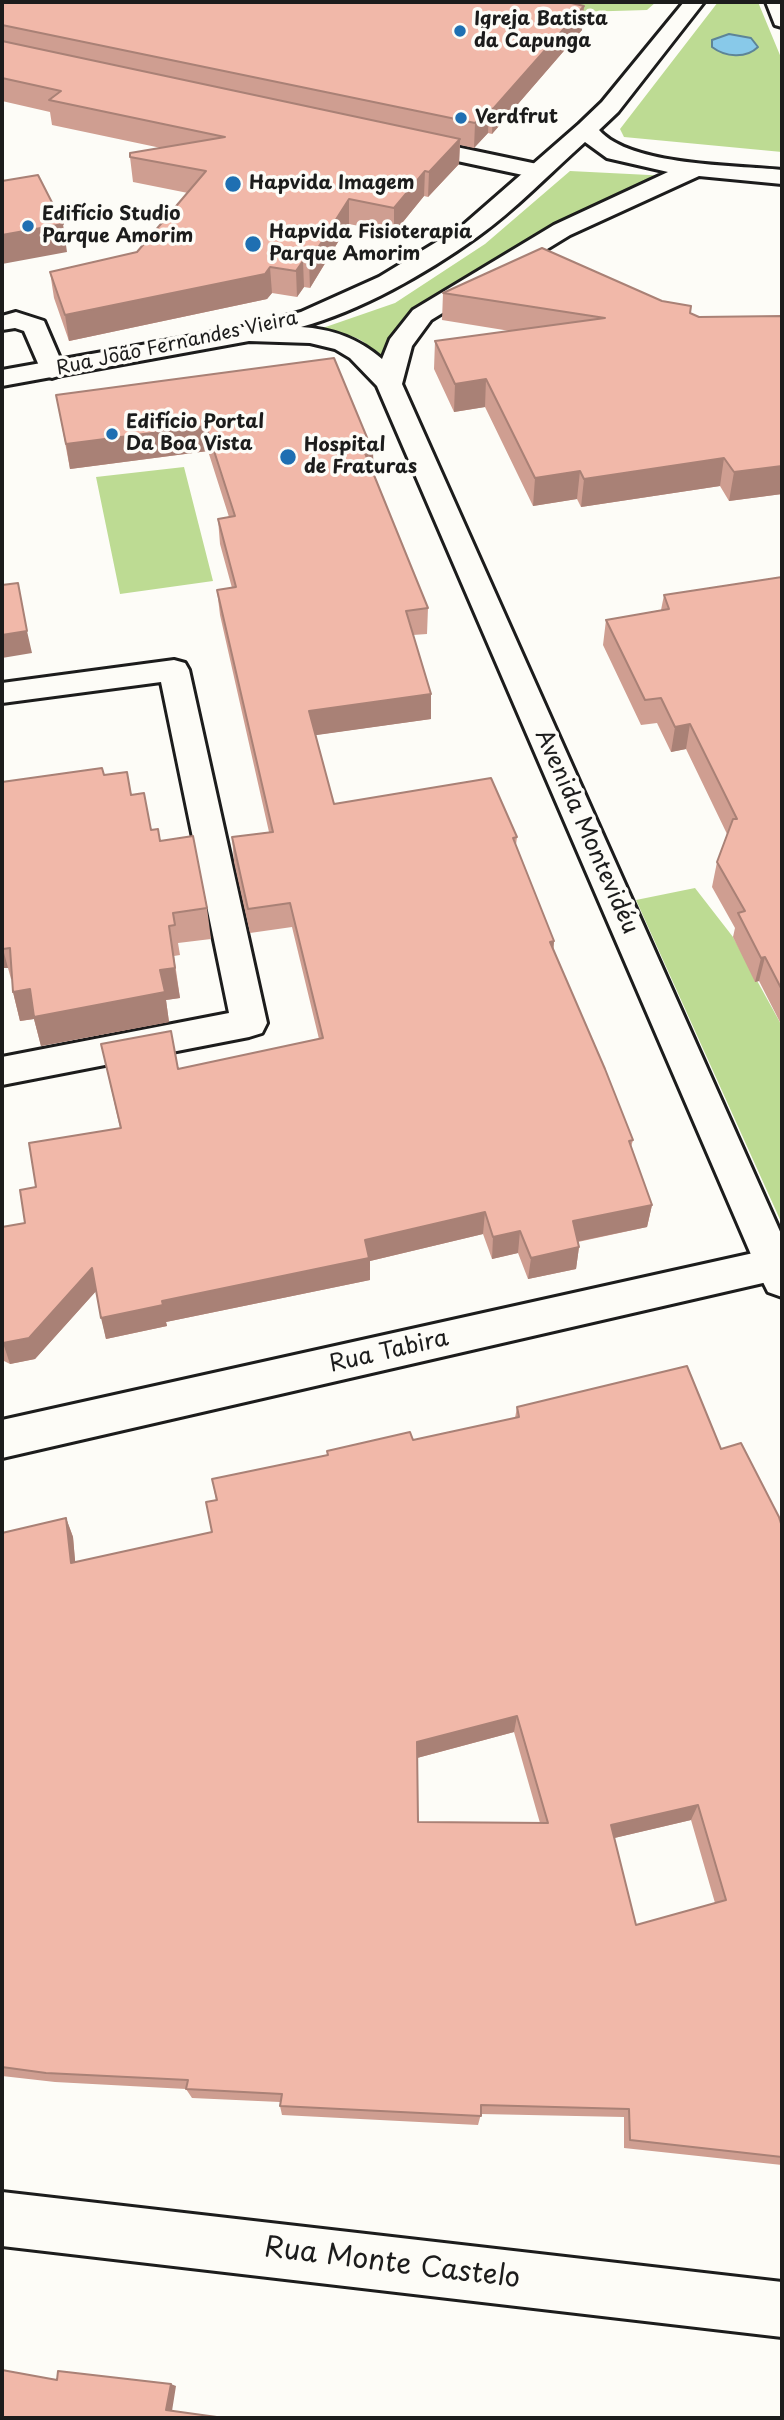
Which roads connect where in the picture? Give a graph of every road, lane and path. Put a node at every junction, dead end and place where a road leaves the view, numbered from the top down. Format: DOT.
graph roads {
  1 [pos="694,2"];
  2 [pos="775,2"];
  3 [pos="782,21"];
  4 [pos="587,130"];
  5 [pos="391,141"];
  6 [pos="699,168"];
  7 [pos="537,171"];
  8 [pos="782,177"];
  9 [pos="2,323"];
  10 [pos="249,333"];
  11 [pos="52,370"];
  12 [pos="2,378"];
  13 [pos="389,384"];
  14 [pos="2,693"];
  15 [pos="2,1071"];
  16 [pos="779,1272"];
  17 [pos="2,1439"];
  18 [pos="2,2219"];
  19 [pos="782,2310"];
  1 -- 4 [label="main road, Rua João Fernandes Vieira"];
  2 -- 3 [label="main road"];
  4 -- 6 [label="main road"];
  4 -- 7 [label="main road, Rua João Fernandes Vieira"];
  5 -- 7 [label="main road"];
  6 -- 8 [label="main road"];
  6 -- 13 [label="main road"];
  7 -- 10 [label="main road, Rua João Fernandes Vieira"];
  9 -- 11 [label="main road"];
  10 -- 11 [label="main road, Rua João Fernandes Vieira"];
  10 -- 13 [label="main road, Avenida Montevidéu"];
  11 -- 12 [label="main road, Rua João Fernandes Vieira"];
  13 -- 16 [label="main road, Avenida Montevidéu"];
  14 -- 15 [label="main road"];
  16 -- 17 [label="main road, Rua Tabira"];
  18 -- 19 [label="main road, Rua Monte Castelo"];
}
